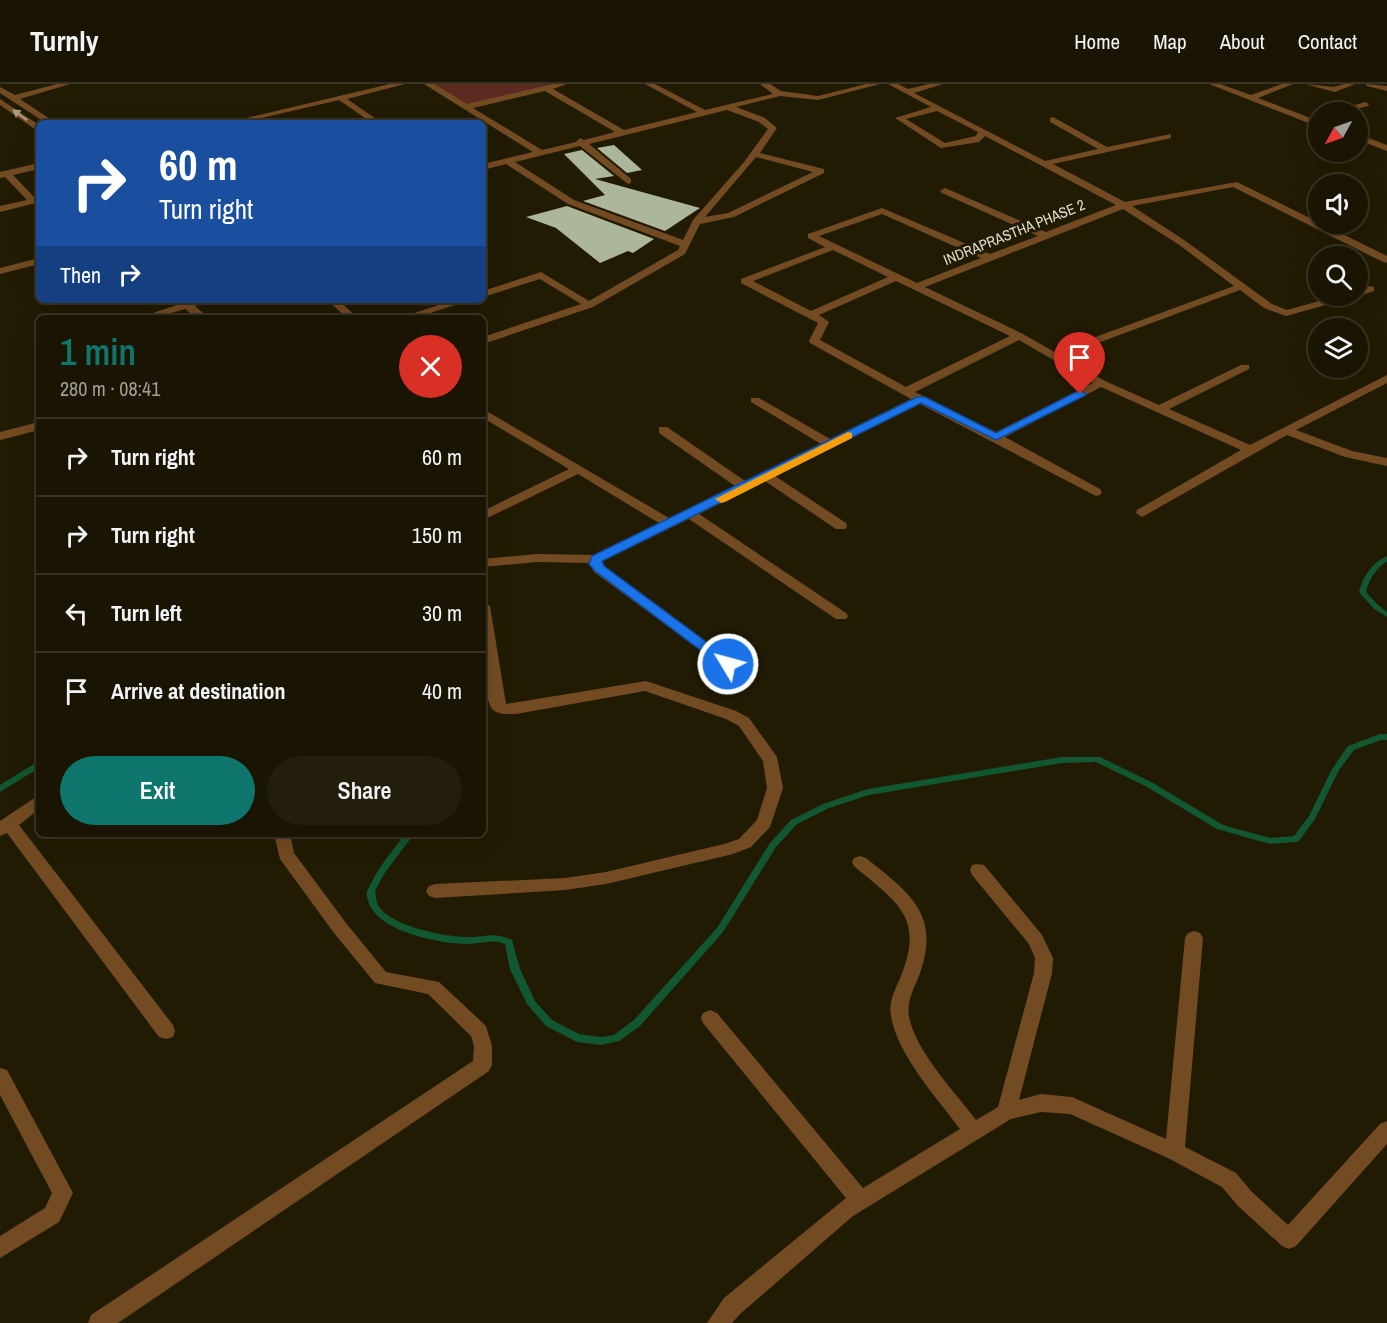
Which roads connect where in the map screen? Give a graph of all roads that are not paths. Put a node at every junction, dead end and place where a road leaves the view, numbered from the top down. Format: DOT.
graph roads {
  1 [pos="66,84"];
  2 [pos="400,84"];
  3 [pos="428,84"];
  4 [pos="563,84"];
  5 [pos="649,84"];
  6 [pos="764,84"];
  7 [pos="876,84"];
  8 [pos="891,84"];
  9 [pos="939,84"];
  10 [pos="1213,84"];
  11 [pos="1289,84"];
  12 [pos="1309,84"];
  13 [pos="1351,84"];
  14 [pos="1370,84"];
  15 [pos="546,88"];
  16 [pos="0,89"];
  17 [pos="1387,89"];
  18 [pos="907,92"];
  19 [pos="777,93"];
  20 [pos="13,98"];
  21 [pos="341,98"];
  22 [pos="1251,98"];
  23 [pos="0,101"];
  24 [pos="728,106"];
  25 [pos="466,107"];
  26 [pos="938,108"];
  27 [pos="703,112"];
  28 [pos="255,117"];
  29 [pos="1308,118"];
  30 [pos="47,120"];
  31 [pos="242,120"];
  32 [pos="259,120"];
  33 [pos="374,120"];
  34 [pos="1053,120"];
  35 [pos="36,127"];
  36 [pos="983,131"];
  37 [pos="621,132"];
  38 [pos="1168,136"];
  39 [pos="580,141"];
  40 [pos="1368,141"];
  41 [pos="1387,148"];
  42 [pos="1106,150"];
  43 [pos="539,152"];
  44 [pos="755,154"];
  45 [pos="507,160"];
  46 [pos="1046,163"];
  47 [pos="486,166"];
  48 [pos="36,167"];
  49 [pos="3,174"];
  50 [pos="628,181"];
  51 [pos="945,190"];
  52 [pos="36,204"];
  53 [pos="1124,206"];
  54 [pos="0,209"];
  55 [pos="696,222"];
  56 [pos="1044,235"];
  57 [pos="685,244"];
  58 [pos="833,247"];
  59 [pos="990,258"];
  60 [pos="1387,260"];
  61 [pos="36,262"];
  62 [pos="0,271"];
  63 [pos="896,277"];
  64 [pos="916,287"];
  65 [pos="1240,287"];
  66 [pos="486,293"];
  67 [pos="193,303"];
  68 [pos="336,303"];
  69 [pos="455,303"];
  70 [pos="187,305"];
  71 [pos="589,305"];
  72 [pos="1311,306"];
  73 [pos="153,315"];
  74 [pos="200,315"];
  75 [pos="350,315"];
  76 [pos="414,315"];
  77 [pos="811,315"];
  78 [pos="1019,336"];
  79 [pos="486,340"];
  80 [pos="1086,344"];
  81 [pos="1245,367"];
  82 [pos="1387,378"];
  83 [pos="1101,383"];
  84 [pos="906,392"];
  85 [pos="921,399"];
  86 [pos="755,400"];
  87 [pos="1160,409"];
  88 [pos="486,415"];
  89 [pos="36,427"];
  90 [pos="663,430"];
  91 [pos="1287,431"];
  92 [pos="0,436"];
  93 [pos="996,437"];
  94 [pos="830,444"];
  95 [pos="1250,450"];
  96 [pos="1387,462"];
  97 [pos="577,470"];
  98 [pos="766,476"];
  99 [pos="745,487"];
  100 [pos="1096,492"];
  101 [pos="1142,513"];
  102 [pos="691,514"];
  103 [pos="486,515"];
  104 [pos="670,524"];
  105 [pos="841,526"];
  106 [pos="597,559"];
  107 [pos="486,563"];
  108 [pos="842,616"];
  109 [pos="486,627"];
  110 [pos="728,664"];
  111 [pos="36,803"];
  112 [pos="4,827"];
  113 [pos="283,837"];
  114 [pos="860,862"];
  115 [pos="978,870"];
  116 [pos="435,891"];
  117 [pos="1194,938"];
  118 [pos="710,1018"];
  119 [pos="166,1030"];
  120 [pos="0,1076"];
  121 [pos="1006,1112"];
  122 [pos="1387,1130"];
  123 [pos="974,1132"];
  124 [pos="1175,1152"];
  125 [pos="860,1200"];
  126 [pos="0,1248"];
  127 [pos="99,1323"];
  128 [pos="718,1323"];
  1 -- 20 [label="street"];
  2 -- 21 [label="street"];
  3 -- 25 [label="street"];
  4 -- 15 [label="street"];
  5 -- 27 [label="street"];
  6 -- 19 [label="street"];
  7 -- 19 [label="street"];
  8 -- 18 [label="street"];
  9 -- 18 [label="street"];
  10 -- 22 [label="street"];
  11 -- 22 [label="street"];
  12 -- 13 [label="street"];
  14 -- 17 [label="street"];
  15 -- 25 [label="street"];
  15 -- 37 [label="street"];
  16 -- 20 [label="street"];
  18 -- 26 [label="street"];
  19 -- 24 [label="street"];
  20 -- 30 [label="street"];
  21 -- 28 [label="street"];
  21 -- 33 [label="street"];
  22 -- 29 [label="street"];
  35 -- 23 [label="street, one-way"];
  24 -- 27 [label="street"];
  24 -- 44 [label="street"];
  25 -- 43 [label="street"];
  26 -- 36 [label="street"];
  26 -- 36 [label="street"];
  27 -- 37 [label="street"];
  28 -- 31 [label="street"];
  28 -- 32 [label="street"];
  34 -- 42 [label="street"];
  36 -- 46 [label="street"];
  37 -- 39 [label="street"];
  38 -- 42 [label="street"];
  39 -- 43 [label="street"];
  39 -- 50 [label="street"];
  40 -- 41 [label="street"];
  42 -- 46 [label="street"];
  43 -- 45 [label="street"];
  44 -- 55 [label="street"];
  44 -- 55 [label="street"];
  45 -- 47 [label="street"];
  45 -- 57 [label="street"];
  46 -- 53 [label="street"];
  48 -- 49 [label="street"];
  49 -- 52 [label="street"];
  51 -- 56 [label="street"];
  52 -- 54 [label="street"];
  53 -- 56 [label="street, INDRAPRASTHA PHASE 2"];
  53 -- 60 [label="street, INDRAPRASTHA PHASE 2"];
  53 -- 65 [label="street"];
  55 -- 57 [label="street"];
  56 -- 59 [label="street, INDRAPRASTHA PHASE 2"];
  57 -- 71 [label="street"];
  58 -- 59 [label="street"];
  58 -- 63 [label="street"];
  58 -- 77 [label="street"];
  59 -- 64 [label="street, INDRAPRASTHA PHASE 2"];
  61 -- 62 [label="street"];
  63 -- 64 [label="street"];
  63 -- 77 [label="street"];
  64 -- 78 [label="street"];
  65 -- 72 [label="street"];
  65 -- 80 [label="street"];
  66 -- 71 [label="street"];
  67 -- 70 [label="street"];
  68 -- 75 [label="street"];
  69 -- 76 [label="street"];
  70 -- 73 [label="street"];
  70 -- 74 [label="street"];
  71 -- 79 [label="street"];
  77 -- 84 [label="street"];
  78 -- 83 [label="street"];
  78 -- 84 [label="street"];
  81 -- 87 [label="street"];
  82 -- 91 [label="street"];
  83 -- 87 [label="street"];
  83 -- 93 [label="street"];
  84 -- 85 [label="street"];
  85 -- 93 [label="street"];
  85 -- 94 [label="street"];
  86 -- 94 [label="street"];
  87 -- 95 [label="street"];
  88 -- 97 [label="street"];
  89 -- 92 [label="street"];
  90 -- 99 [label="street"];
  91 -- 95 [label="street"];
  91 -- 96 [label="street"];
  93 -- 100 [label="street"];
  94 -- 98 [label="street"];
  95 -- 101 [label="street"];
  97 -- 103 [label="street"];
  97 -- 104 [label="street"];
  98 -- 99 [label="street"];
  98 -- 105 [label="street"];
  99 -- 102 [label="street"];
  102 -- 104 [label="street"];
  102 -- 108 [label="street"];
  104 -- 106 [label="street"];
  106 -- 107 [label="street"];
  106 -- 110 [label="street"];
  109 -- 116 [label="street"];
  111 -- 112 [label="street"];
  112 -- 119 [label="street"];
  113 -- 127 [label="street"];
  114 -- 123 [label="street"];
  115 -- 121 [label="street"];
  117 -- 124 [label="street"];
  118 -- 125 [label="street"];
  120 -- 126 [label="street"];
  121 -- 123 [label="street"];
  121 -- 124 [label="street"];
  122 -- 124 [label="street"];
  123 -- 125 [label="street"];
  125 -- 128 [label="street"];
}
